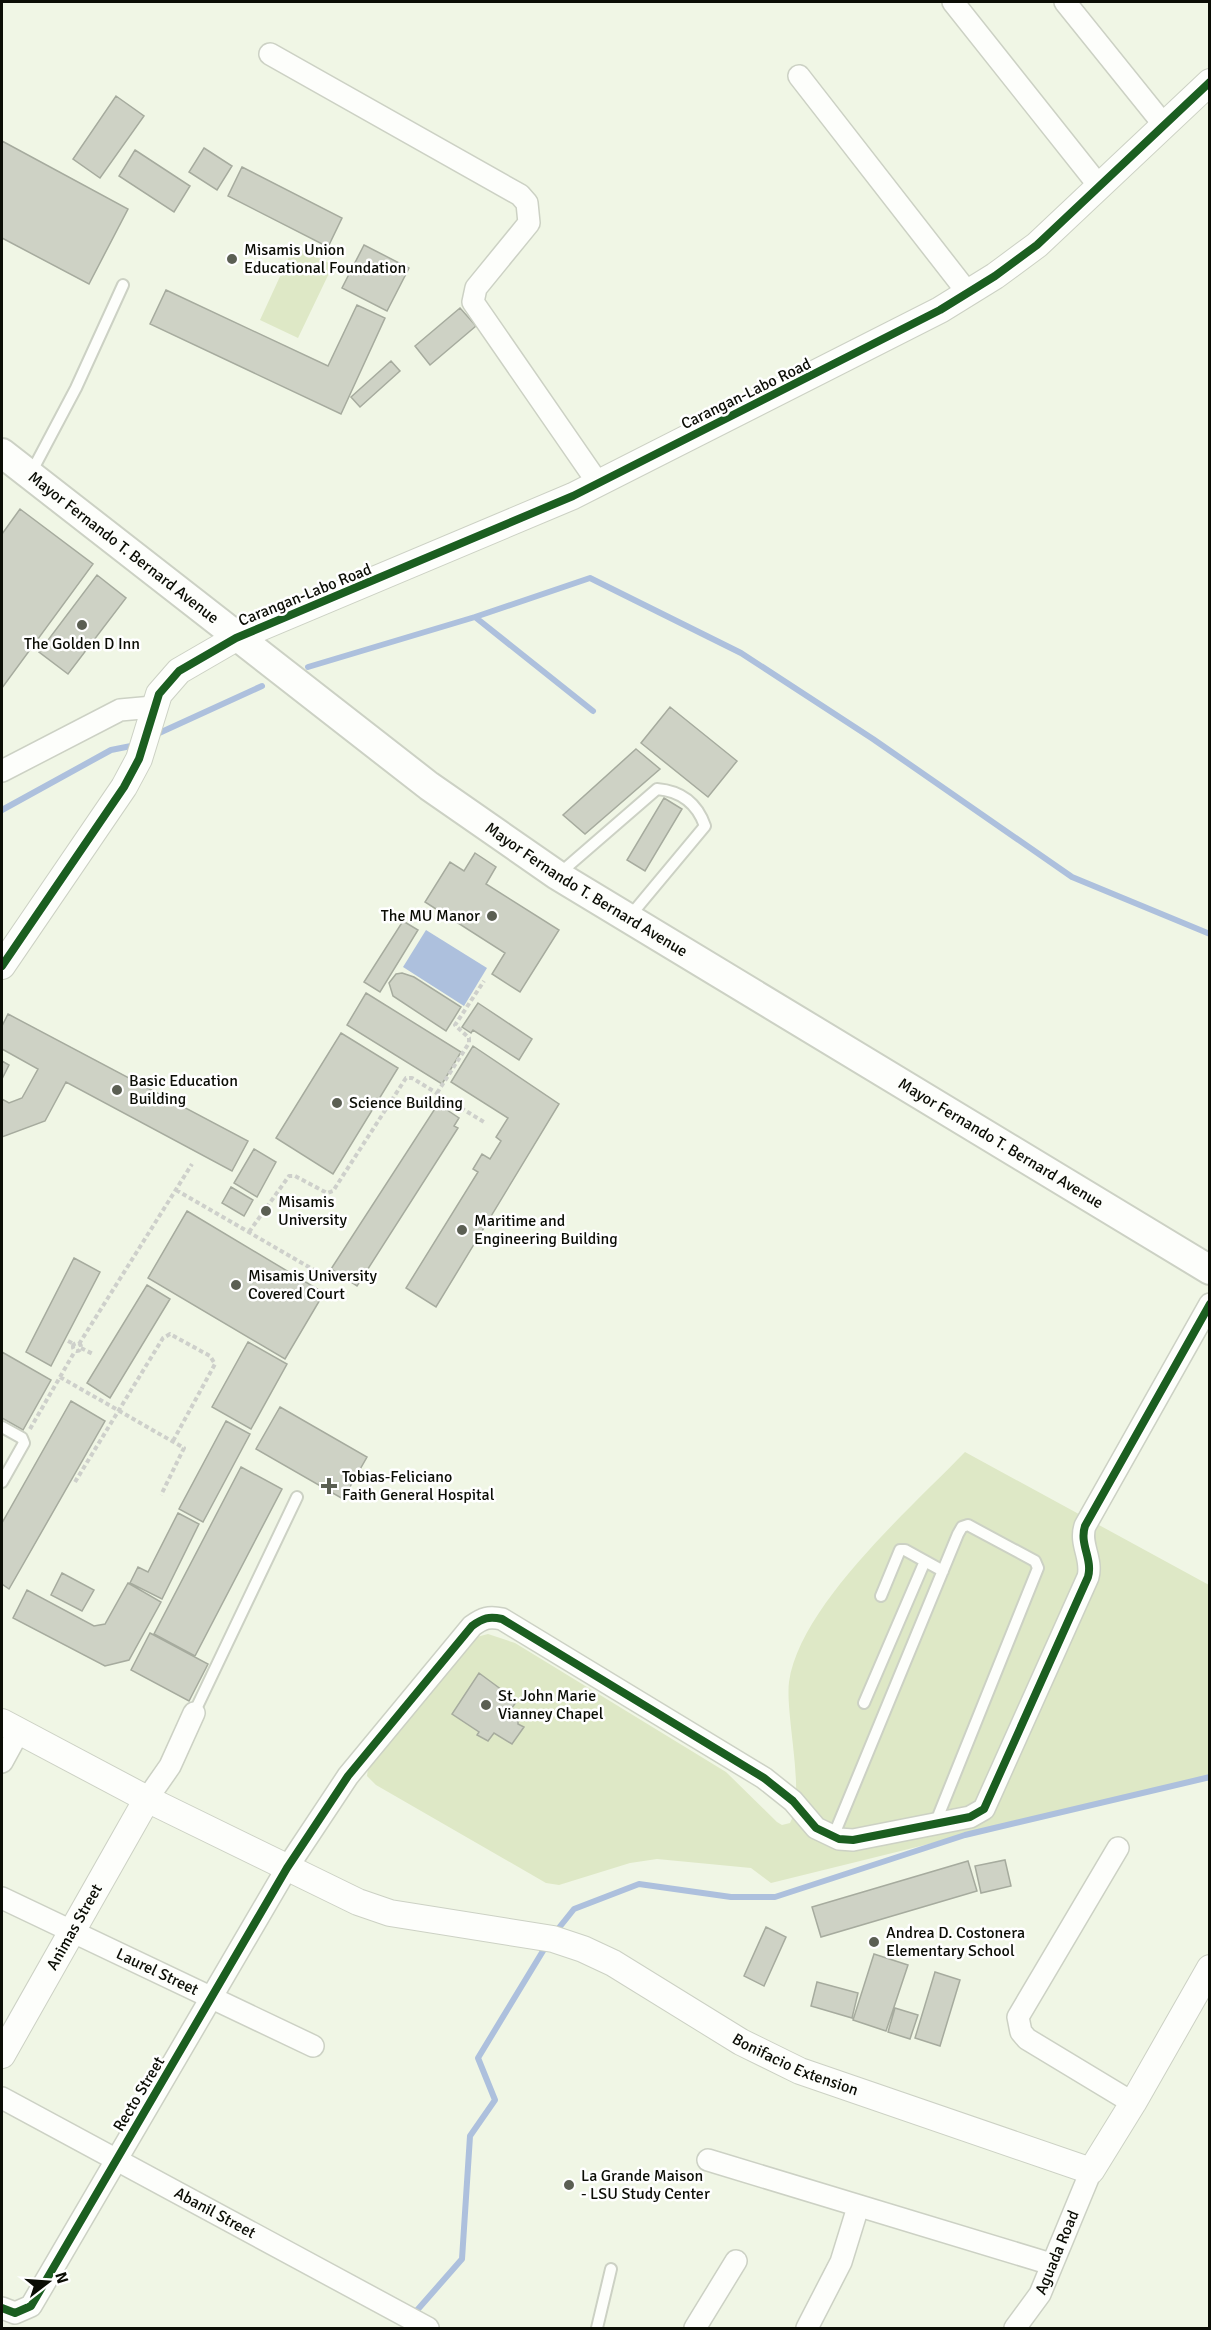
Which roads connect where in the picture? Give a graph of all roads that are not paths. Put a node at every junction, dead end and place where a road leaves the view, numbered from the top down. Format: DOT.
graph roads {
  1 [pos="953,2"];
  2 [pos="1065,2"];
  3 [pos="270,54"];
  4 [pos="799,76"];
  5 [pos="1209,82"];
  6 [pos="1164,125"];
  7 [pos="1100,187"];
  8 [pos="123,285"];
  9 [pos="968,293"];
  10 [pos="2,453"];
  11 [pos="30,476"];
  12 [pos="598,483"];
  13 [pos="236,638"];
  14 [pos="153,707"];
  15 [pos="2,771"];
  16 [pos="557,875"];
  17 [pos="628,918"];
  18 [pos="2,966"];
  19 [pos="1209,1270"];
  20 [pos="1209,1304"];
  21 [pos="2,1427"];
  22 [pos="2,1482"];
  23 [pos="297,1497"];
  24 [pos="925,1561"];
  25 [pos="942,1571"];
  26 [pos="881,1596"];
  27 [pos="864,1703"];
  28 [pos="194,1713"];
  29 [pos="10,1726"];
  30 [pos="2,1762"];
  31 [pos="147,1799"];
  32 [pos="935,1824"];
  33 [pos="833,1837"];
  34 [pos="1118,1848"];
  35 [pos="287,1868"];
  36 [pos="2,1898"];
  37 [pos="73,1933"];
  38 [pos="1209,1968"];
  39 [pos="210,1998"];
  40 [pos="313,2046"];
  41 [pos="2,2055"];
  42 [pos="2,2098"];
  43 [pos="1133,2103"];
  44 [pos="116,2158"];
  45 [pos="708,2160"];
  46 [pos="1091,2171"];
  47 [pos="858,2207"];
  48 [pos="736,2261"];
  49 [pos="1051,2264"];
  50 [pos="611,2269"];
  51 [pos="2,2308"];
  52 [pos="428,2328"];
  53 [pos="597,2328"];
  54 [pos="698,2328"];
  55 [pos="807,2328"];
  56 [pos="1015,2328"];
  1 -- 7 [label="street"];
  2 -- 6 [label="street"];
  3 -- 12 [label="street"];
  4 -- 9 [label="street"];
  5 -- 6 [label="street, Carangan-Labo Road"];
  6 -- 7 [label="street, Carangan-Labo Road"];
  7 -- 9 [label="street, Carangan-Labo Road"];
  8 -- 11 [label="lane"];
  9 -- 12 [label="street, Carangan-Labo Road"];
  10 -- 11 [label="main road, Mayor Fernando T. Bernard Avenue"];
  11 -- 13 [label="main road, Mayor Fernando T. Bernard Avenue"];
  12 -- 13 [label="street, Carangan-Labo Road"];
  13 -- 14 [label="street, Carangan-Labo Road"];
  13 -- 16 [label="main road, Mayor Fernando T. Bernard Avenue"];
  14 -- 15 [label="street"];
  14 -- 18 [label="street, Carangan-Labo Road"];
  16 -- 17 [label="main road, Mayor Fernando T. Bernard Avenue"];
  16 -- 17 [label="lane"];
  17 -- 19 [label="main road, Mayor Fernando T. Bernard Avenue"];
  20 -- 32 [label="street"];
  21 -- 22 [label="lane"];
  23 -- 28 [label="lane"];
  24 -- 25 [label="lane"];
  24 -- 26 [label="lane"];
  24 -- 27 [label="lane"];
  25 -- 32 [label="lane"];
  25 -- 33 [label="lane"];
  28 -- 31 [label="street"];
  29 -- 30 [label="street"];
  29 -- 31 [label="street, Bonifacio Extension"];
  31 -- 35 [label="street, Bonifacio Extension"];
  31 -- 37 [label="street, Animas Street"];
  32 -- 33 [label="street"];
  33 -- 35 [label="street, Recto Street"];
  34 -- 43 [label="street"];
  35 -- 39 [label="street, Recto Street"];
  35 -- 46 [label="street, Bonifacio Extension"];
  36 -- 37 [label="street, Laurel Street"];
  37 -- 39 [label="street, Laurel Street"];
  37 -- 41 [label="street, Animas Street"];
  38 -- 43 [label="street"];
  39 -- 40 [label="street, Laurel Street"];
  39 -- 44 [label="street, Recto Street"];
  42 -- 44 [label="street, Abanil Street"];
  43 -- 46 [label="street"];
  44 -- 51 [label="street, Recto Street"];
  44 -- 52 [label="street, Abanil Street"];
  45 -- 47 [label="street"];
  46 -- 49 [label="street, Aguada Road"];
  47 -- 49 [label="street"];
  47 -- 55 [label="street"];
  48 -- 54 [label="street"];
  49 -- 56 [label="street, Aguada Road"];
  50 -- 53 [label="lane"];
}
